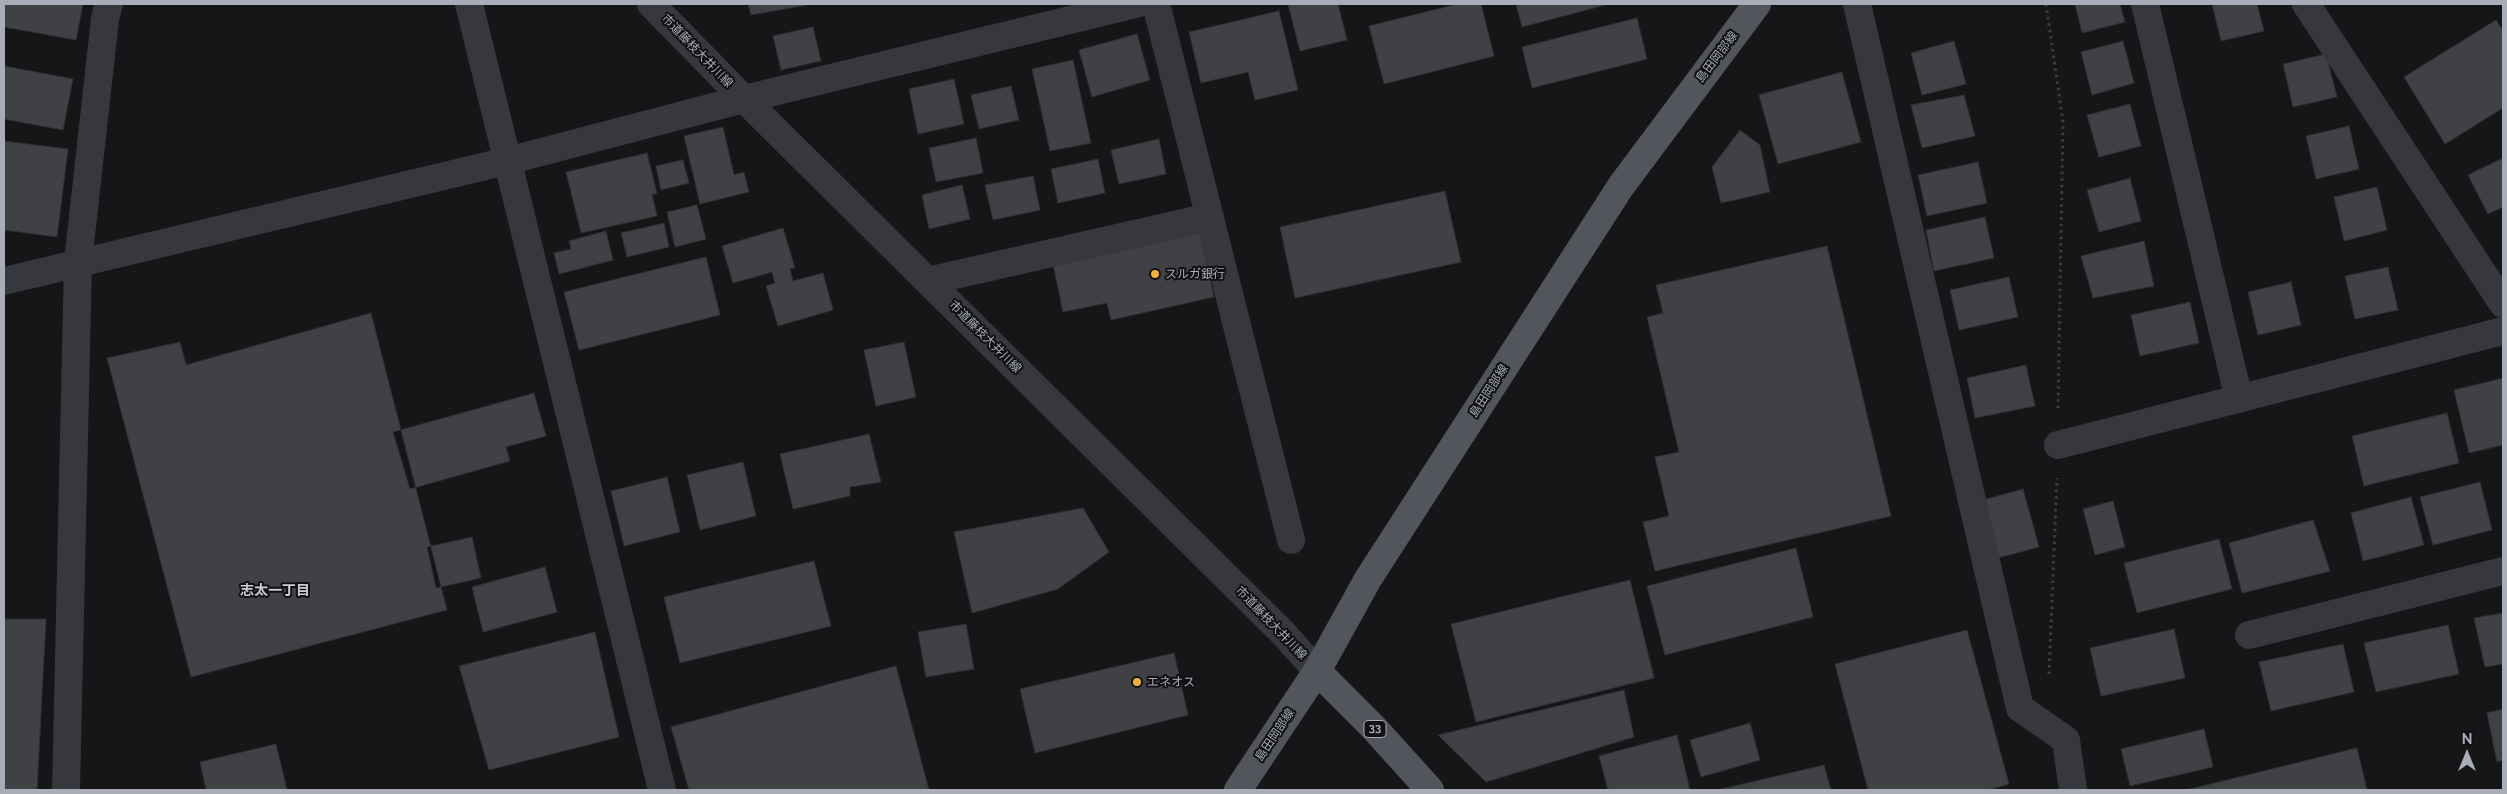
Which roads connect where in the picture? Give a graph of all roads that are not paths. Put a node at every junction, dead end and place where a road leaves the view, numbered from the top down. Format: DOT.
graph roads {
  1 [pos="109,4"];
  2 [pos="470,4"];
  3 [pos="651,4"];
  4 [pos="1136,4"];
  5 [pos="1156,4"];
  6 [pos="1757,4"];
  7 [pos="1856,4"];
  8 [pos="2145,4"];
  9 [pos="2306,4"];
  10 [pos="744,99"];
  11 [pos="507,161"];
  12 [pos="1210,218"];
  13 [pos="78,262"];
  14 [pos="4,281"];
  15 [pos="928,282"];
  16 [pos="2503,304"];
  17 [pos="2503,331"];
  18 [pos="2239,399"];
  19 [pos="2058,445"];
  20 [pos="1291,540"];
  21 [pos="2503,571"];
  22 [pos="2250,635"];
  23 [pos="1317,671"];
  24 [pos="66,790"];
  25 [pos="662,790"];
  26 [pos="1238,790"];
  27 [pos="1430,790"];
  28 [pos="2073,790"];
  1 -- 13 [label="street"];
  2 -- 11 [label="street"];
  3 -- 10 [label="street, 市道藤枝大井川線"];
  4 -- 10 [label="street"];
  5 -- 12 [label="street"];
  6 -- 23 [label="main road, 島田岡部線"];
  7 -- 28 [label="street"];
  8 -- 18 [label="street"];
  9 -- 16 [label="street"];
  10 -- 11 [label="street"];
  10 -- 15 [label="street, 市道藤枝大井川線"];
  11 -- 13 [label="street"];
  11 -- 25 [label="street"];
  12 -- 15 [label="street"];
  12 -- 20 [label="street"];
  13 -- 14 [label="street"];
  13 -- 24 [label="street"];
  15 -- 23 [label="street, 市道藤枝大井川線"];
  17 -- 18 [label="street"];
  18 -- 19 [label="street"];
  21 -- 22 [label="street"];
  23 -- 26 [label="main road, 島田岡部線"];
  23 -- 27 [label="main road, 33"];
}
